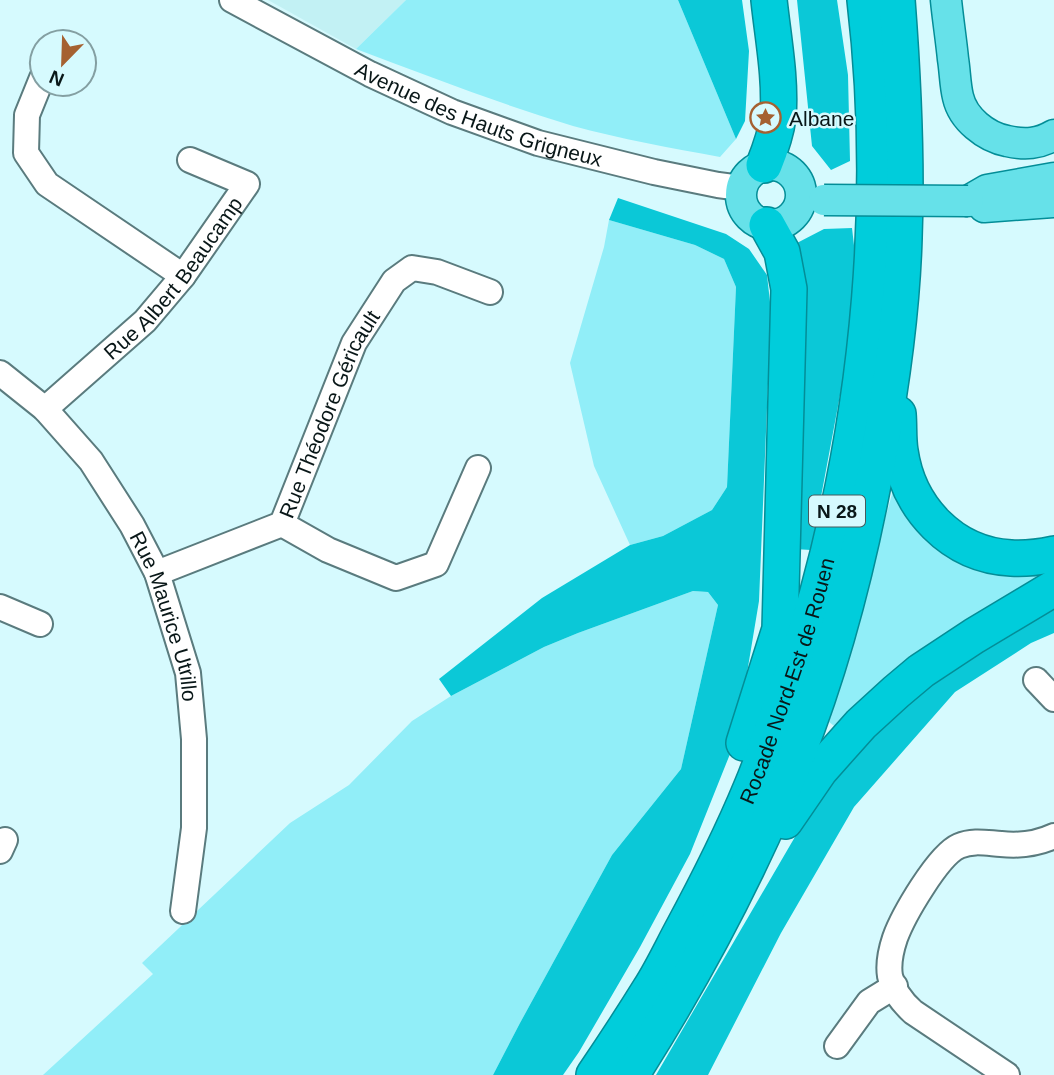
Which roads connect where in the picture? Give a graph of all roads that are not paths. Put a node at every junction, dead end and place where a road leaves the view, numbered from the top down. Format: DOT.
graph roads {
  1 [pos="232,0"];
  2 [pos="769,0"];
  3 [pos="865,0"];
  4 [pos="897,0"];
  5 [pos="946,0"];
  6 [pos="34,98"];
  7 [pos="1054,135"];
  8 [pos="190,160"];
  9 [pos="753,177"];
  10 [pos="1054,178"];
  11 [pos="812,199"];
  12 [pos="968,201"];
  13 [pos="1054,202"];
  14 [pos="767,225"];
  15 [pos="183,276"];
  16 [pos="490,292"];
  17 [pos="894,366"];
  18 [pos="0,373"];
  19 [pos="45,409"];
  20 [pos="478,468"];
  21 [pos="282,524"];
  22 [pos="1054,554"];
  23 [pos="157,573"];
  24 [pos="1054,587"];
  25 [pos="0,607"];
  26 [pos="40,624"];
  27 [pos="1036,680"];
  28 [pos="1054,699"];
  29 [pos="1054,836"];
  30 [pos="746,871"];
  31 [pos="183,912"];
  32 [pos="895,986"];
  33 [pos="651,988"];
  34 [pos="837,1046"];
  35 [pos="594,1075"];
  36 [pos="631,1075"];
  37 [pos="1007,1075"];
  1 -- 9 [label="street, Avenue des Hauts Grigneux"];
  2 -- 9 [label="highway"];
  3 -- 33 [label="highway, Rocade Nord-Est de Rouen / N 28"];
  4 -- 17 [label="highway, Rocade Nord-Est de Rouen / N 28"];
  5 -- 7 [label="main road"];
  6 -- 15 [label="street"];
  8 -- 15 [label="street, Rue Albert Beaucamp"];
  9 -- 11 [label="main road"];
  9 -- 14 [label="main road"];
  10 -- 12 [label="main road"];
  11 -- 12 [label="main road, bridge"];
  11 -- 14 [label="main road"];
  12 -- 13 [label="main road"];
  14 -- 33 [label="highway"];
  15 -- 19 [label="street, Rue Albert Beaucamp"];
  16 -- 21 [label="street, Rue Théodore Géricault"];
  17 -- 22 [label="highway"];
  17 -- 30 [label="highway, Rocade Nord-Est de Rouen / N 28"];
  18 -- 19 [label="street, Rue Maurice Utrillo"];
  19 -- 23 [label="street, Rue Maurice Utrillo"];
  20 -- 21 [label="street"];
  21 -- 23 [label="street, Rue Théodore Géricault"];
  23 -- 31 [label="street, Rue Maurice Utrillo"];
  24 -- 30 [label="highway"];
  25 -- 26 [label="street"];
  27 -- 28 [label="street"];
  29 -- 32 [label="street"];
  30 -- 36 [label="highway, Rocade Nord-Est de Rouen / N 28"];
  32 -- 34 [label="street"];
  32 -- 37 [label="street"];
  33 -- 35 [label="highway, Rocade Nord-Est de Rouen / N 28"];
}
